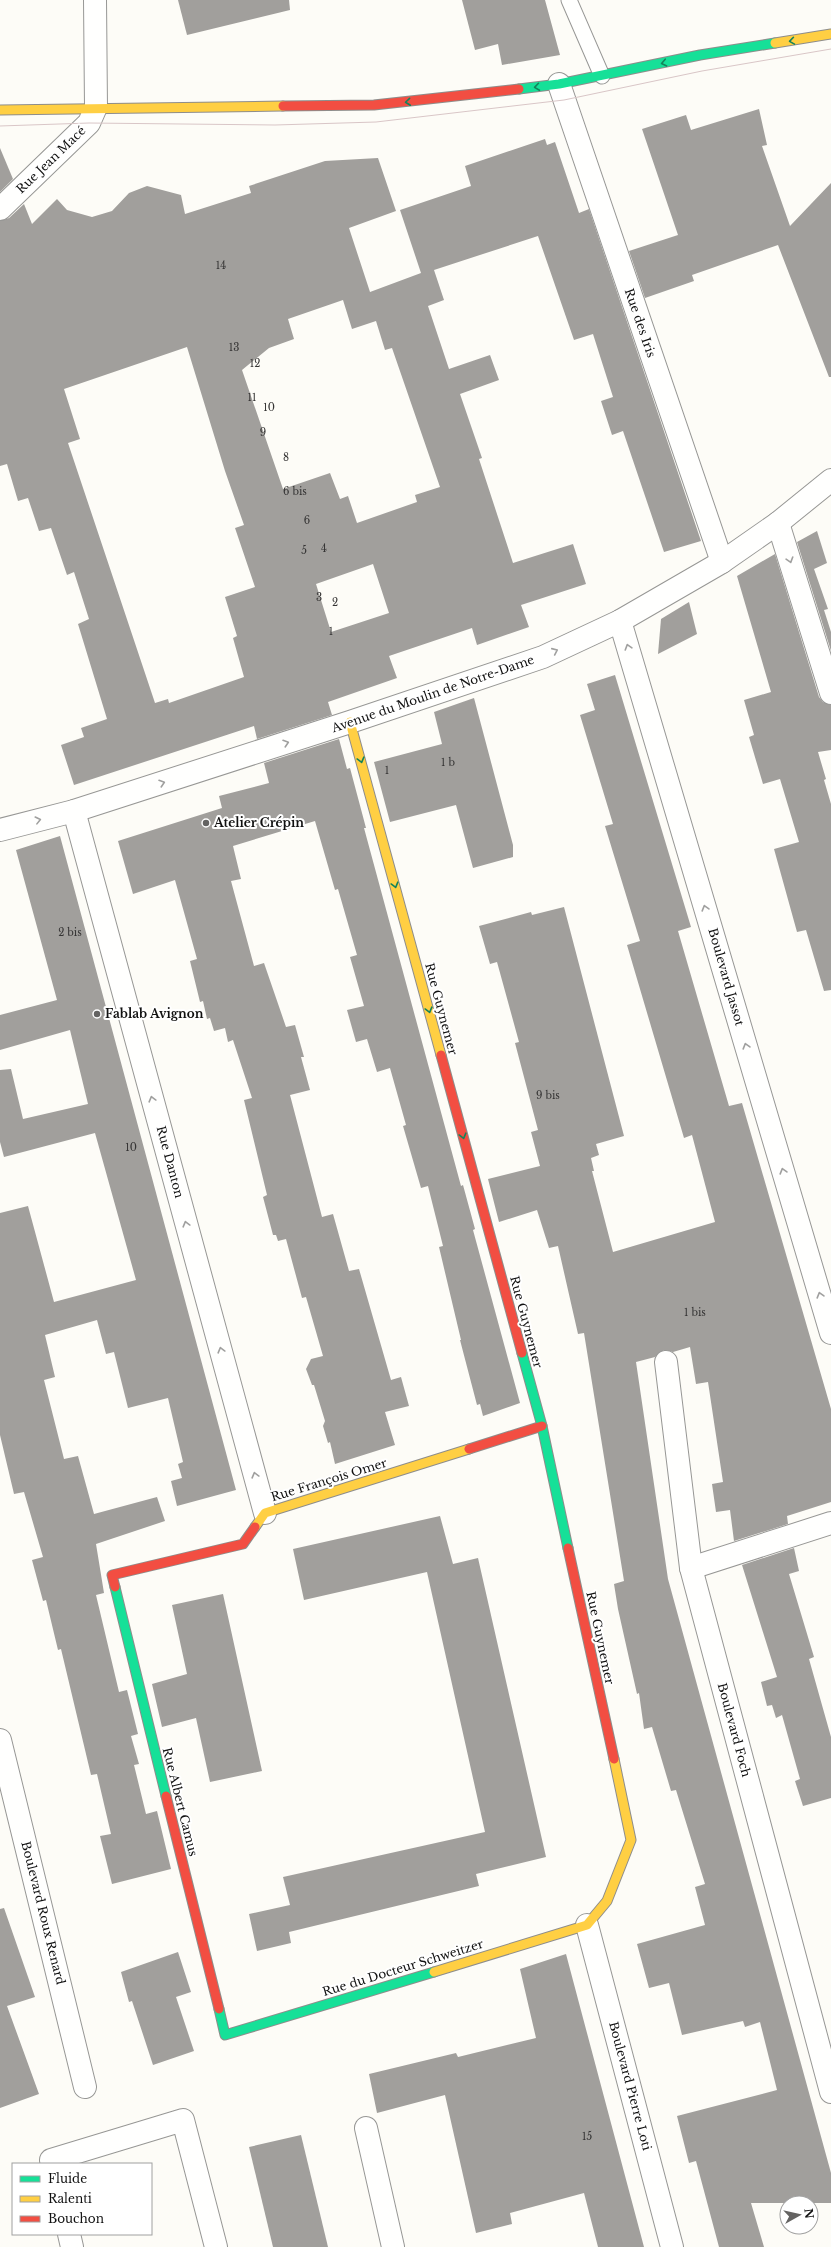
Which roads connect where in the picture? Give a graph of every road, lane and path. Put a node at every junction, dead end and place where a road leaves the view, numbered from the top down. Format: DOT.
graph roads {
  1 [pos="95,0"];
  2 [pos="569,0"];
  3 [pos="831,34"];
  4 [pos="602,76"];
  5 [pos="559,84"];
  6 [pos="96,107"];
  7 [pos="0,110"];
  8 [pos="0,210"];
  9 [pos="831,480"];
  10 [pos="778,523"];
  11 [pos="722,562"];
  12 [pos="620,621"];
  13 [pos="831,693"];
  14 [pos="350,722"];
  15 [pos="74,811"];
  16 [pos="1,826"];
  17 [pos="831,1333"];
  18 [pos="666,1362"];
  19 [pos="542,1426"];
  20 [pos="265,1513"];
  21 [pos="831,1523"];
  22 [pos="691,1568"];
  23 [pos="112,1575"];
  24 [pos="0,1740"];
  25 [pos="587,1925"];
  26 [pos="225,2035"];
  27 [pos="86,2087"];
  28 [pos="831,2092"];
  29 [pos="366,2128"];
  30 [pos="52,2163"];
  31 [pos="69,2235"];
  32 [pos="72,2247"];
  33 [pos="216,2247"];
  34 [pos="393,2247"];
  35 [pos="672,2247"];
  1 -- 6 [label="street"];
  2 -- 4 [label="lane"];
  3 -- 4 [label="street, one-way"];
  4 -- 5 [label="street"];
  5 -- 6 [label="street, one-way"];
  5 -- 11 [label="street, Rue des Iris"];
  6 -- 7 [label="street"];
  6 -- 8 [label="street, Rue Jean Macé"];
  9 -- 10 [label="street, Avenue du Moulin de Notre-Dame"];
  10 -- 11 [label="street, Avenue du Moulin de Notre-Dame"];
  10 -- 13 [label="street, one-way"];
  11 -- 12 [label="street, Avenue du Moulin de Notre-Dame"];
  14 -- 12 [label="street, Avenue du Moulin de Notre-Dame, one-way"];
  17 -- 12 [label="street, Boulevard Jassot, one-way"];
  15 -- 14 [label="street, Avenue du Moulin de Notre-Dame, one-way"];
  14 -- 19 [label="street, Rue Guynemer, one-way"];
  16 -- 15 [label="street, Avenue du Moulin de Notre-Dame, one-way"];
  20 -- 15 [label="street, Rue Danton, one-way"];
  18 -- 22 [label="street, Boulevard Foch"];
  19 -- 20 [label="street, Rue François Omer"];
  19 -- 25 [label="street, Rue Guynemer"];
  20 -- 23 [label="street, Rue François Omer"];
  21 -- 22 [label="street"];
  22 -- 28 [label="street, Boulevard Foch"];
  23 -- 26 [label="street, Rue Albert Camus"];
  24 -- 27 [label="street, Boulevard Roux Renard"];
  25 -- 26 [label="street, Rue du Docteur Schweitzer"];
  25 -- 35 [label="street, Boulevard Pierre Loti"];
  29 -- 34 [label="street"];
  30 -- 33 [label="street"];
  31 -- 32 [label="street"];
}
